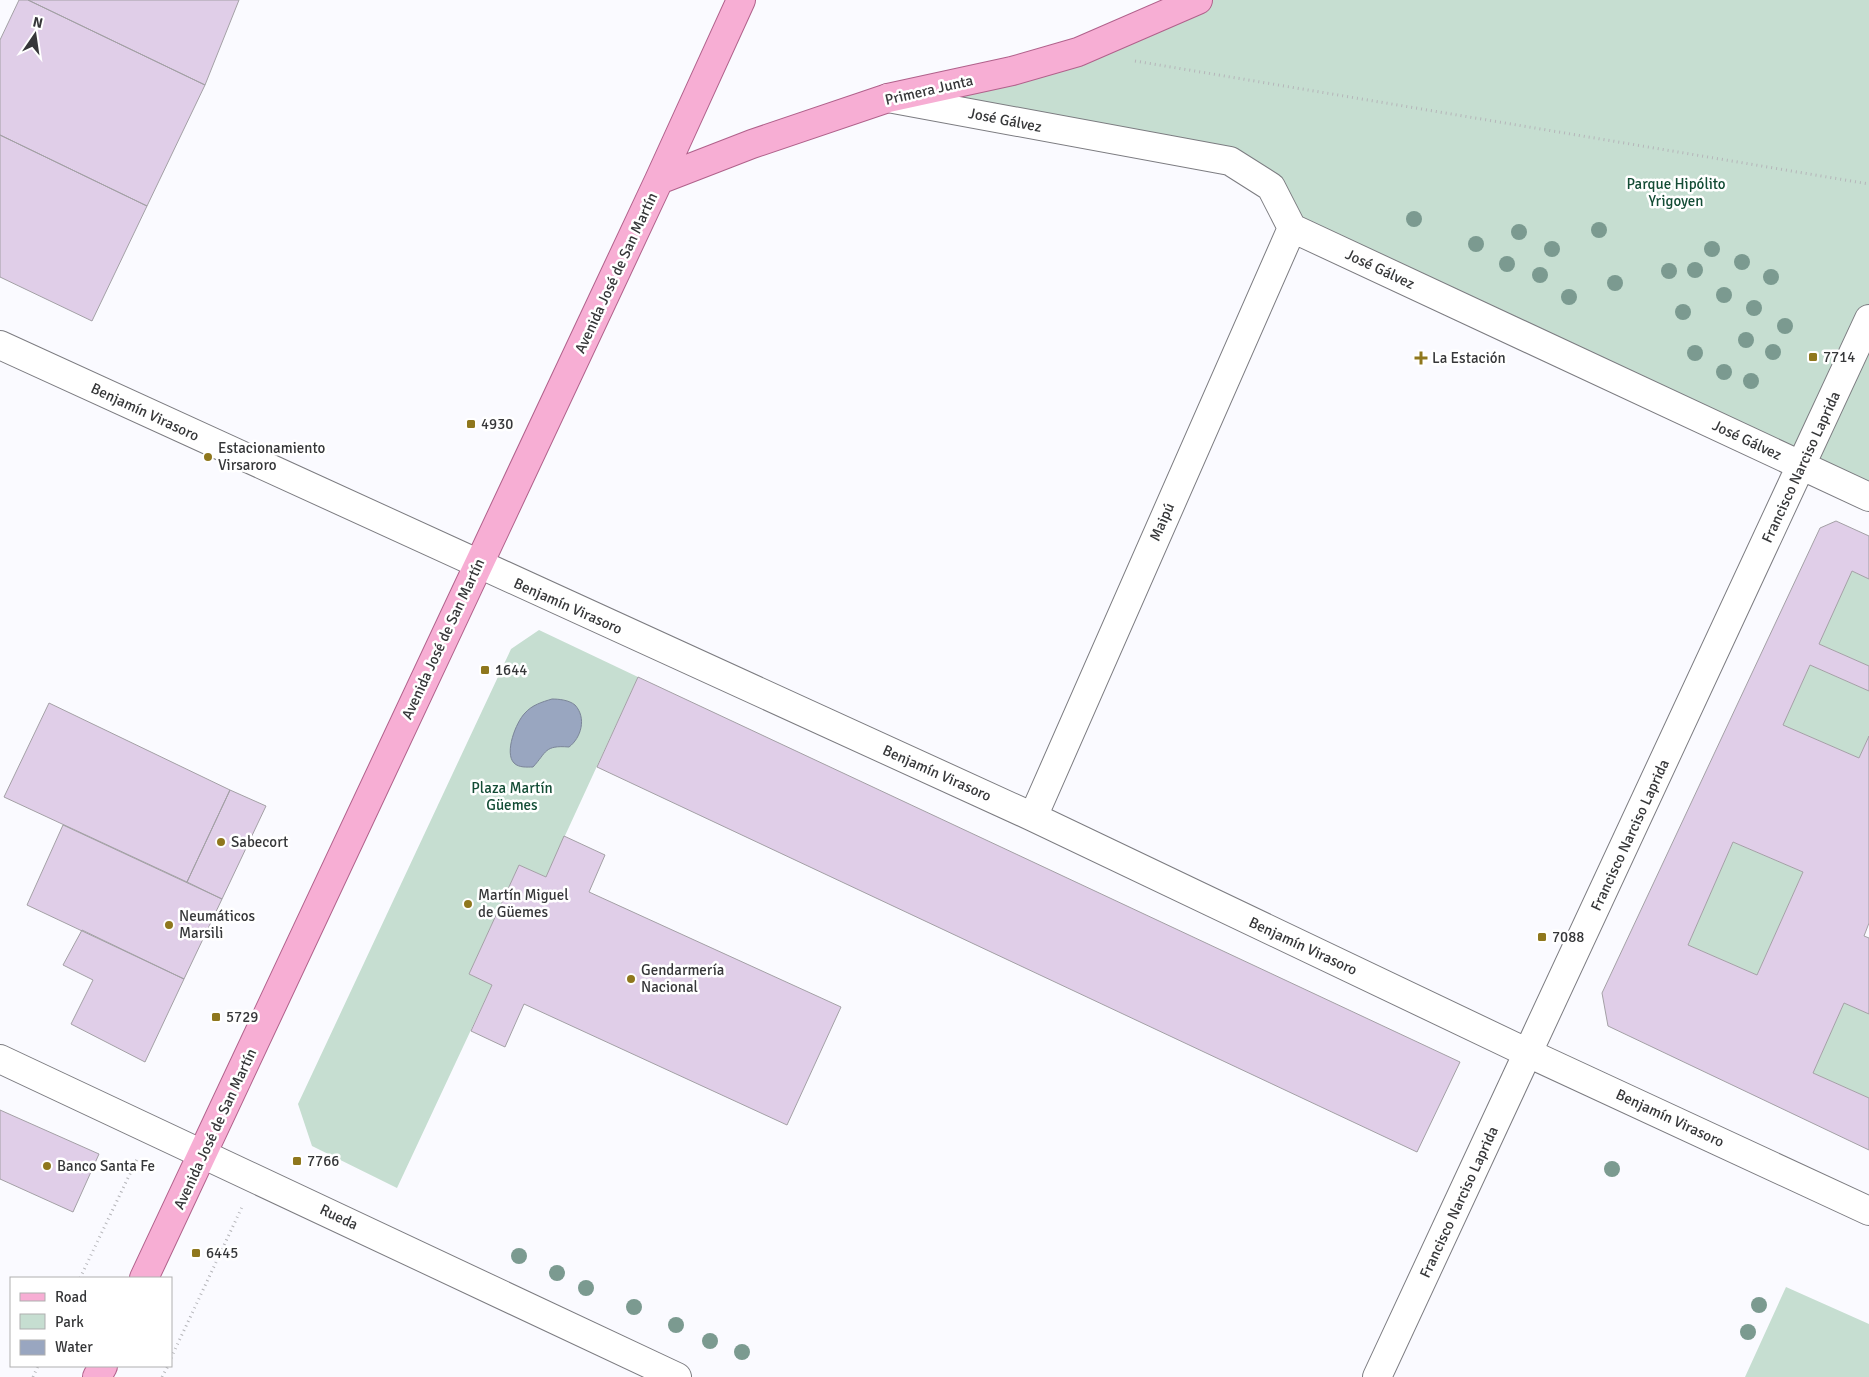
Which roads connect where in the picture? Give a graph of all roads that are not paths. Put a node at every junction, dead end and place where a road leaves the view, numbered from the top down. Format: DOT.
graph roads {
  1 [pos="741,0"];
  2 [pos="1198,0"];
  3 [pos="888,98"];
  4 [pos="659,180"];
  5 [pos="1292,228"];
  6 [pos="1869,319"];
  7 [pos="0,345"];
  8 [pos="1802,466"];
  9 [pos="1869,497"];
  10 [pos="478,565"];
  11 [pos="1032,817"];
  12 [pos="1528,1053"];
  13 [pos="0,1059"];
  14 [pos="203,1153"];
  15 [pos="1869,1211"];
  16 [pos="144,1277"];
  17 [pos="677,1377"];
  18 [pos="1377,1377"];
  1 -- 4 [label="main road, Avenida José de San Martín"];
  2 -- 3 [label="main road, Primera Junta"];
  3 -- 4 [label="main road, Primera Junta"];
  3 -- 5 [label="street, José Gálvez"];
  4 -- 10 [label="main road, Avenida José de San Martín"];
  5 -- 8 [label="street, José Gálvez"];
  5 -- 11 [label="street, Maipú"];
  6 -- 8 [label="street, Francisco Narciso Laprida"];
  7 -- 10 [label="street, Benjamín Virasoro"];
  8 -- 9 [label="street, José Gálvez"];
  8 -- 12 [label="street, Francisco Narciso Laprida"];
  10 -- 11 [label="street, Benjamín Virasoro"];
  10 -- 14 [label="main road, Avenida José de San Martín"];
  11 -- 12 [label="street, Benjamín Virasoro"];
  12 -- 15 [label="street, Benjamín Virasoro"];
  12 -- 18 [label="street, Francisco Narciso Laprida"];
  13 -- 14 [label="street, Rueda"];
  14 -- 16 [label="main road, Avenida José de San Martín"];
  14 -- 17 [label="street, Rueda"];
}
